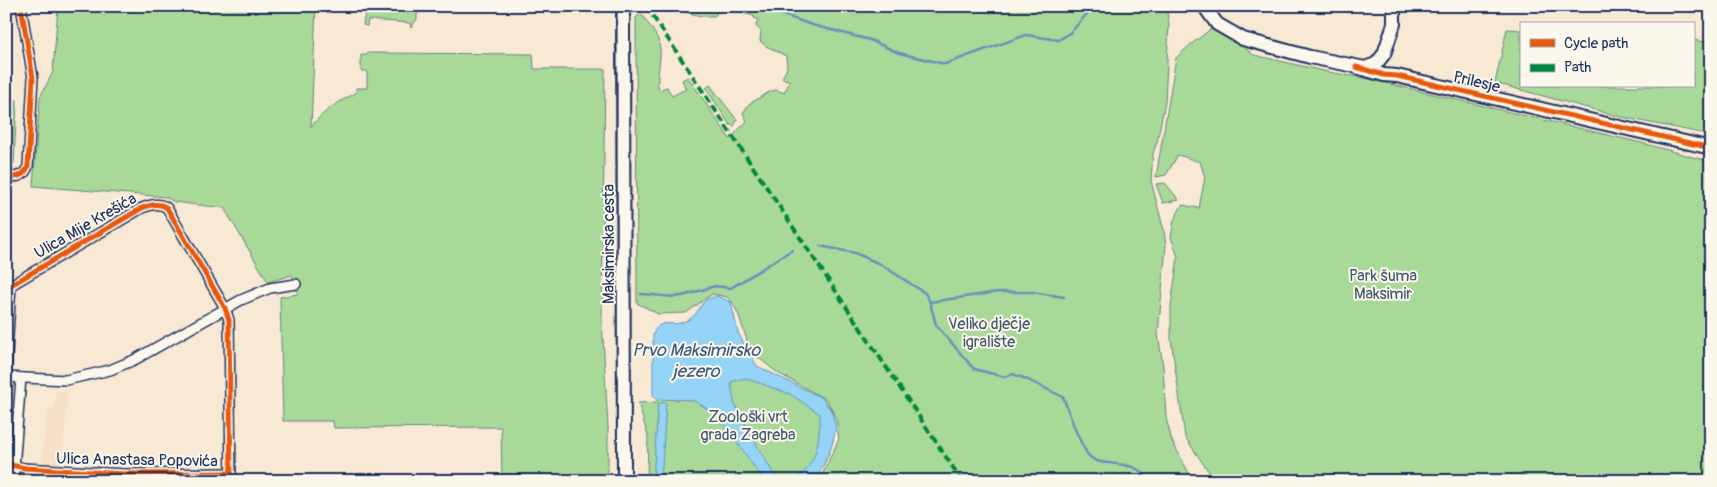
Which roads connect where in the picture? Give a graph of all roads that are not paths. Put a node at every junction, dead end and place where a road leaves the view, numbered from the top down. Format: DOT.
graph roads {
  1 [pos="21,6"];
  2 [pos="403,6"];
  3 [pos="425,6"];
  4 [pos="624,6"];
  5 [pos="1204,6"];
  6 [pos="1394,6"];
  7 [pos="1384,54"];
  8 [pos="1356,67"];
  9 [pos="1397,76"];
  10 [pos="1711,148"];
  11 [pos="6,177"];
  12 [pos="9,282"];
  13 [pos="296,284"];
  14 [pos="225,308"];
  15 [pos="6,372"];
  16 [pos="6,377"];
  17 [pos="21,378"];
  18 [pos="10,465"];
  19 [pos="231,477"];
  20 [pos="13,481"];
  21 [pos="624,481"];
  1 -- 11 [label="street"];
  2 -- 3 [label="street"];
  4 -- 21 [label="main road, Maksimirska cesta"];
  5 -- 8 [label="main road, Prilesje"];
  6 -- 7 [label="main road"];
  7 -- 8 [label="main road, Prilesje"];
  7 -- 9 [label="main road"];
  8 -- 9 [label="main road, Prilesje"];
  9 -- 10 [label="main road, Prilesje"];
  12 -- 14 [label="street, Ulica Mije Krešića"];
  12 -- 15 [label="street"];
  13 -- 14 [label="street"];
  14 -- 17 [label="street"];
  14 -- 19 [label="street"];
  16 -- 17 [label="street"];
  17 -- 18 [label="street"];
  18 -- 19 [label="street, Ulica Anastasa Popovića"];
  18 -- 20 [label="street"];
}
